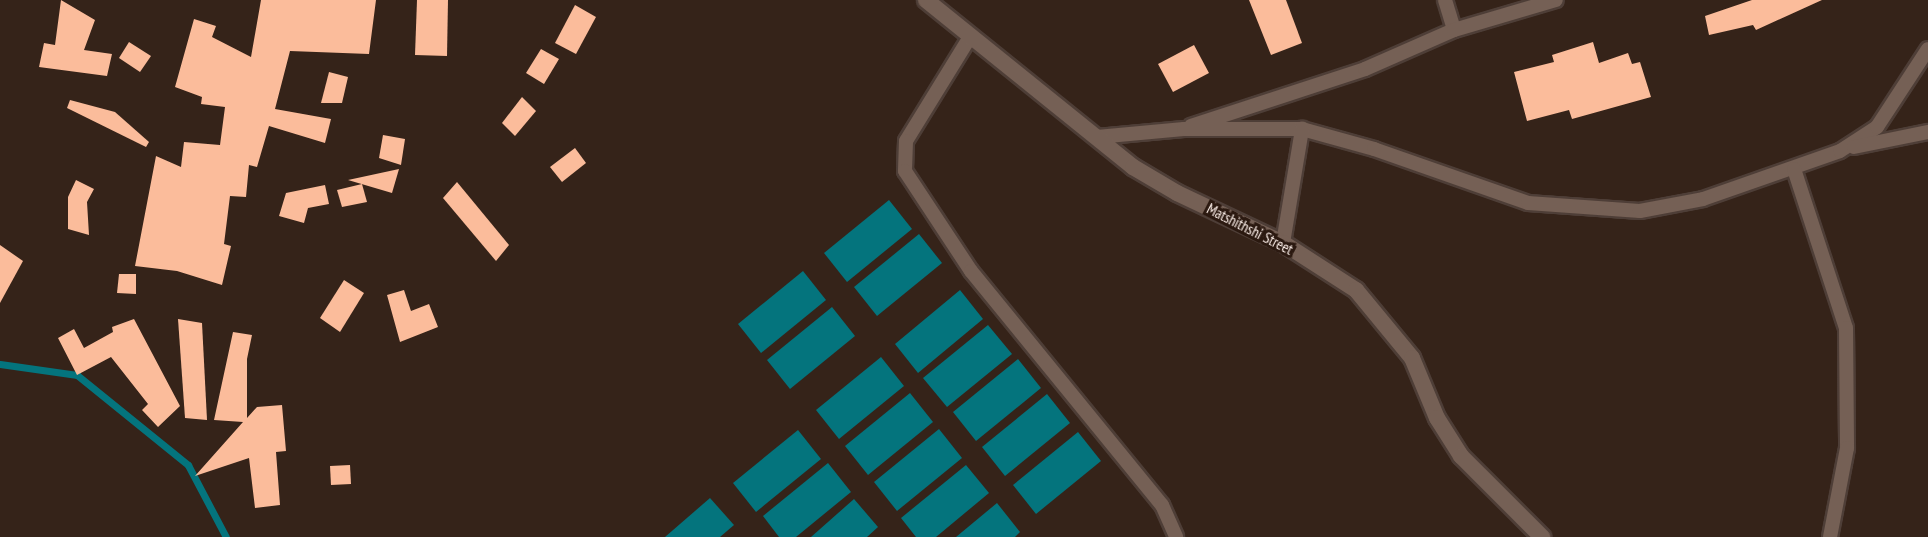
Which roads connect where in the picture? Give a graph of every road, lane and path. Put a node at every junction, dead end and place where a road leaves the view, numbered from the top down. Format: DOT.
graph roads {
  1 [pos="926,0"];
  2 [pos="1444,0"];
  3 [pos="1556,0"];
  4 [pos="1454,30"];
  5 [pos="970,37"];
  6 [pos="1928,49"];
  7 [pos="1184,129"];
  8 [pos="1302,129"];
  9 [pos="1928,132"];
  10 [pos="1097,137"];
  11 [pos="1840,151"];
  12 [pos="1794,169"];
  13 [pos="1283,243"];
  14 [pos="1176,537"];
  15 [pos="1542,537"];
  16 [pos="1830,537"];
  1 -- 5 [label="main road, Matshithshi Street"];
  2 -- 4 [label="lane"];
  3 -- 4 [label="lane"];
  4 -- 7 [label="lane"];
  5 -- 10 [label="main road, Matshithshi Street"];
  5 -- 14 [label="lane"];
  6 -- 11 [label="lane"];
  7 -- 8 [label="lane"];
  7 -- 10 [label="lane"];
  8 -- 12 [label="lane"];
  8 -- 13 [label="lane"];
  9 -- 11 [label="lane"];
  10 -- 13 [label="main road, Matshithshi Street"];
  11 -- 12 [label="lane"];
  12 -- 16 [label="lane"];
  13 -- 15 [label="main road, Matshithshi Street"];
}
